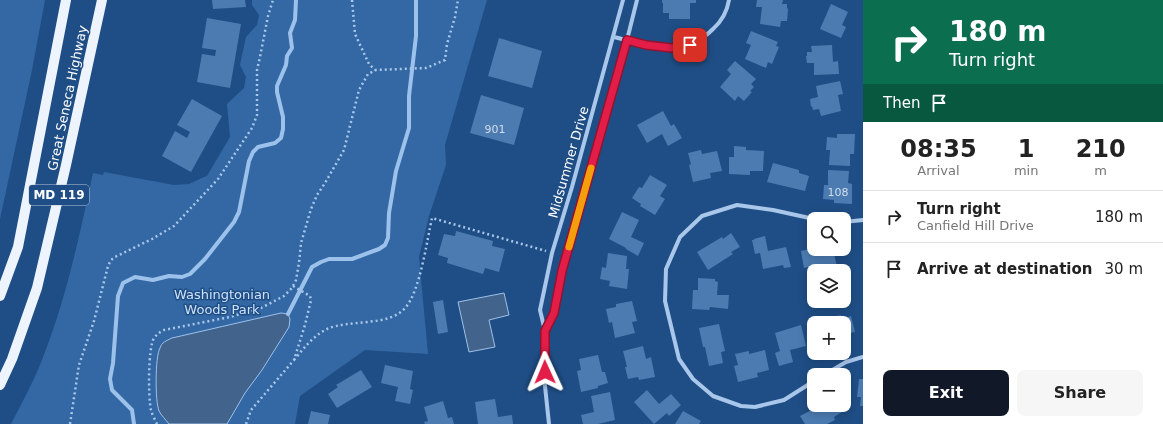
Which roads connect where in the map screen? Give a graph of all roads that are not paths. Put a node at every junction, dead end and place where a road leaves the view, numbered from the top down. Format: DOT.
graph roads {
  1 [pos="66,0"];
  2 [pos="102,0"];
  3 [pos="623,0"];
  4 [pos="637,0"];
  5 [pos="729,0"];
  6 [pos="614,37"];
  7 [pos="627,40"];
  8 [pos="807,218"];
  9 [pos="863,220"];
  10 [pos="851,221"];
  11 [pos="0,296"];
  12 [pos="545,331"];
  13 [pos="863,357"];
  14 [pos="836,368"];
  15 [pos="0,385"];
  16 [pos="807,385"];
  17 [pos="549,424"];
  1 -- 11 [label="main road, Great Seneca Highway / MD 119"];
  2 -- 15 [label="main road, Great Seneca Highway / MD 119"];
  3 -- 6 [label="street, Midsummer Drive"];
  4 -- 7 [label="street, Midsummer Drive"];
  5 -- 7 [label="street"];
  6 -- 7 [label="street"];
  6 -- 12 [label="street, Midsummer Drive"];
  7 -- 12 [label="street, Midsummer Drive"];
  8 -- 16 [label="street"];
  9 -- 10 [label="street"];
  12 -- 17 [label="street, Midsummer Drive"];
  13 -- 14 [label="street"];
}
